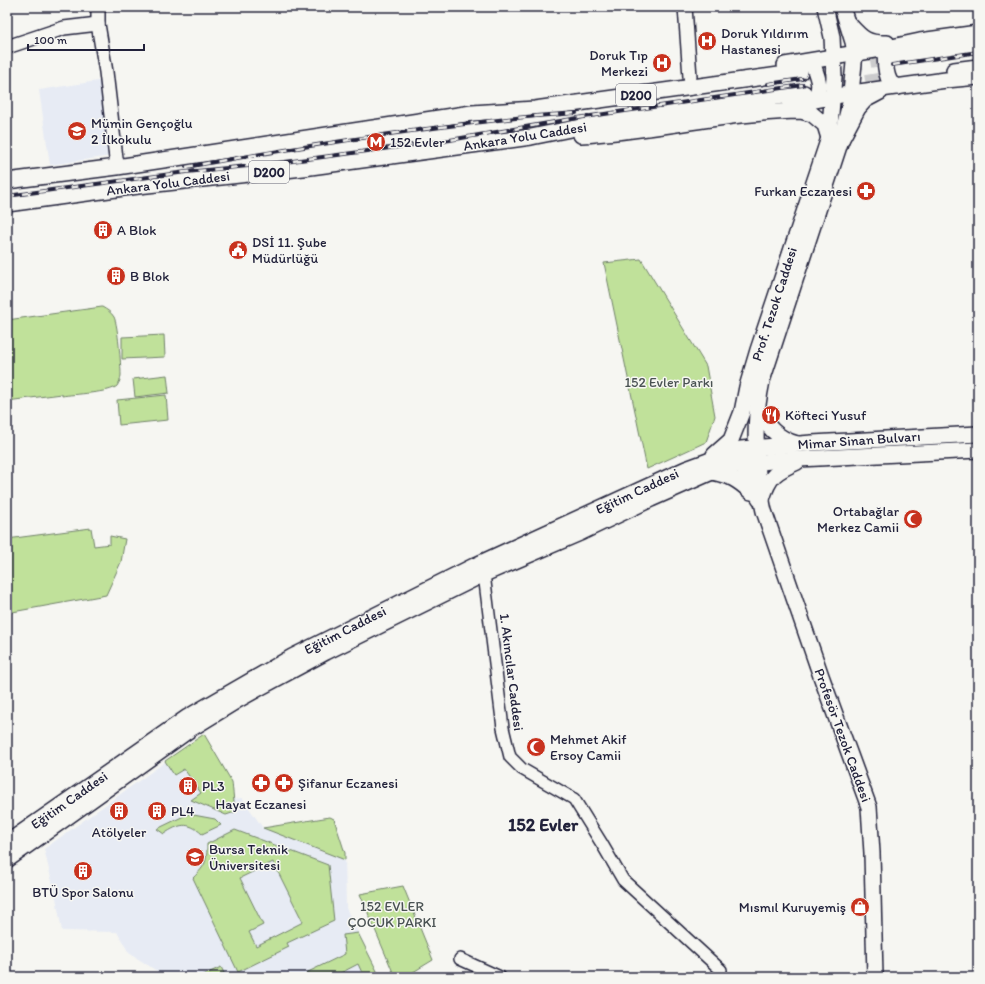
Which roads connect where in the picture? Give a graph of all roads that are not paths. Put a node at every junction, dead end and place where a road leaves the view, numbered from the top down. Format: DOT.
graph roads {
  1 [pos="90,7"];
  2 [pos="98,7"];
  3 [pos="685,7"];
  4 [pos="825,7"];
  5 [pos="842,7"];
  6 [pos="847,22"];
  7 [pos="98,24"];
  8 [pos="978,33"];
  9 [pos="920,40"];
  10 [pos="978,44"];
  11 [pos="7,47"];
  12 [pos="888,52"];
  13 [pos="855,53"];
  14 [pos="833,57"];
  15 [pos="803,67"];
  16 [pos="978,67"];
  17 [pos="690,77"];
  18 [pos="978,77"];
  19 [pos="893,85"];
  20 [pos="852,94"];
  21 [pos="807,97"];
  22 [pos="832,97"];
  23 [pos="472,113"];
  24 [pos="710,118"];
  25 [pos="530,137"];
  26 [pos="835,139"];
  27 [pos="117,167"];
  28 [pos="7,181"];
  29 [pos="7,204"];
  30 [pos="750,410"];
  31 [pos="978,434"];
  32 [pos="798,444"];
  33 [pos="748,448"];
  34 [pos="978,450"];
  35 [pos="807,458"];
  36 [pos="750,463"];
  37 [pos="709,466"];
  38 [pos="762,502"];
  39 [pos="484,574"];
  40 [pos="7,843"];
  41 [pos="7,860"];
  42 [pos="460,959"];
  43 [pos="721,970"];
  44 [pos="500,977"];
  45 [pos="875,977"];
  1 -- 7 [label="main road"];
  2 -- 7 [label="main road"];
  3 -- 17 [label="main road"];
  4 -- 14 [label="main road"];
  5 -- 6 [label="main road, D200"];
  6 -- 9 [label="main road, D200"];
  6 -- 13 [label="main road"];
  7 -- 11 [label="main road"];
  7 -- 27 [label="main road"];
  8 -- 9 [label="main road, D200"];
  9 -- 12 [label="main road, D200"];
  10 -- 12 [label="main road, D200"];
  12 -- 13 [label="main road, D200"];
  12 -- 19 [label="main road"];
  13 -- 14 [label="main road, D200"];
  13 -- 20 [label="main road"];
  14 -- 15 [label="main road, D200"];
  14 -- 22 [label="main road"];
  15 -- 17 [label="main road, D200"];
  15 -- 21 [label="main road"];
  15 -- 23 [label="main road, Ankara Yolu Caddesi / D200"];
  16 -- 19 [label="main road"];
  17 -- 23 [label="main road, D200"];
  18 -- 19 [label="main road"];
  19 -- 20 [label="main road"];
  19 -- 26 [label="main road"];
  20 -- 22 [label="main road"];
  20 -- 26 [label="main road"];
  21 -- 22 [label="main road"];
  21 -- 24 [label="main road"];
  21 -- 25 [label="main road, Ankara Yolu Caddesi / D200"];
  22 -- 26 [label="main road"];
  23 -- 27 [label="main road, Ankara Yolu Caddesi / D200"];
  24 -- 25 [label="main road"];
  24 -- 26 [label="main road"];
  25 -- 29 [label="main road, Ankara Yolu Caddesi / D200"];
  26 -- 30 [label="main road, Prof. Tezok Caddesi"];
  27 -- 28 [label="main road, Ankara Yolu Caddesi / D200"];
  30 -- 32 [label="main road"];
  30 -- 33 [label="main road, Prof. Tezok Caddesi"];
  30 -- 37 [label="main road, Prof. Tezok Caddesi"];
  31 -- 32 [label="main road, Mimar Sinan Bulvarı"];
  32 -- 33 [label="main road, Mimar Sinan Bulvarı"];
  33 -- 36 [label="main road, Prof. Tezok Caddesi"];
  33 -- 37 [label="main road, Mimar Sinan Bulvarı"];
  34 -- 35 [label="main road, Mimar Sinan Bulvarı"];
  35 -- 36 [label="main road, Mimar Sinan Bulvarı"];
  35 -- 38 [label="main road"];
  36 -- 37 [label="main road, Eğitim Caddesi"];
  36 -- 38 [label="main road, Prof. Tezok Caddesi"];
  37 -- 38 [label="main road"];
  37 -- 39 [label="main road, Eğitim Caddesi"];
  37 -- 40 [label="main road, Eğitim Caddesi"];
  38 -- 45 [label="main road, Profesör Tezok Caddesi"];
  39 -- 41 [label="main road, Eğitim Caddesi"];
  39 -- 43 [label="street, 1. Akıncılar Caddesi"];
  42 -- 44 [label="street"];
}
